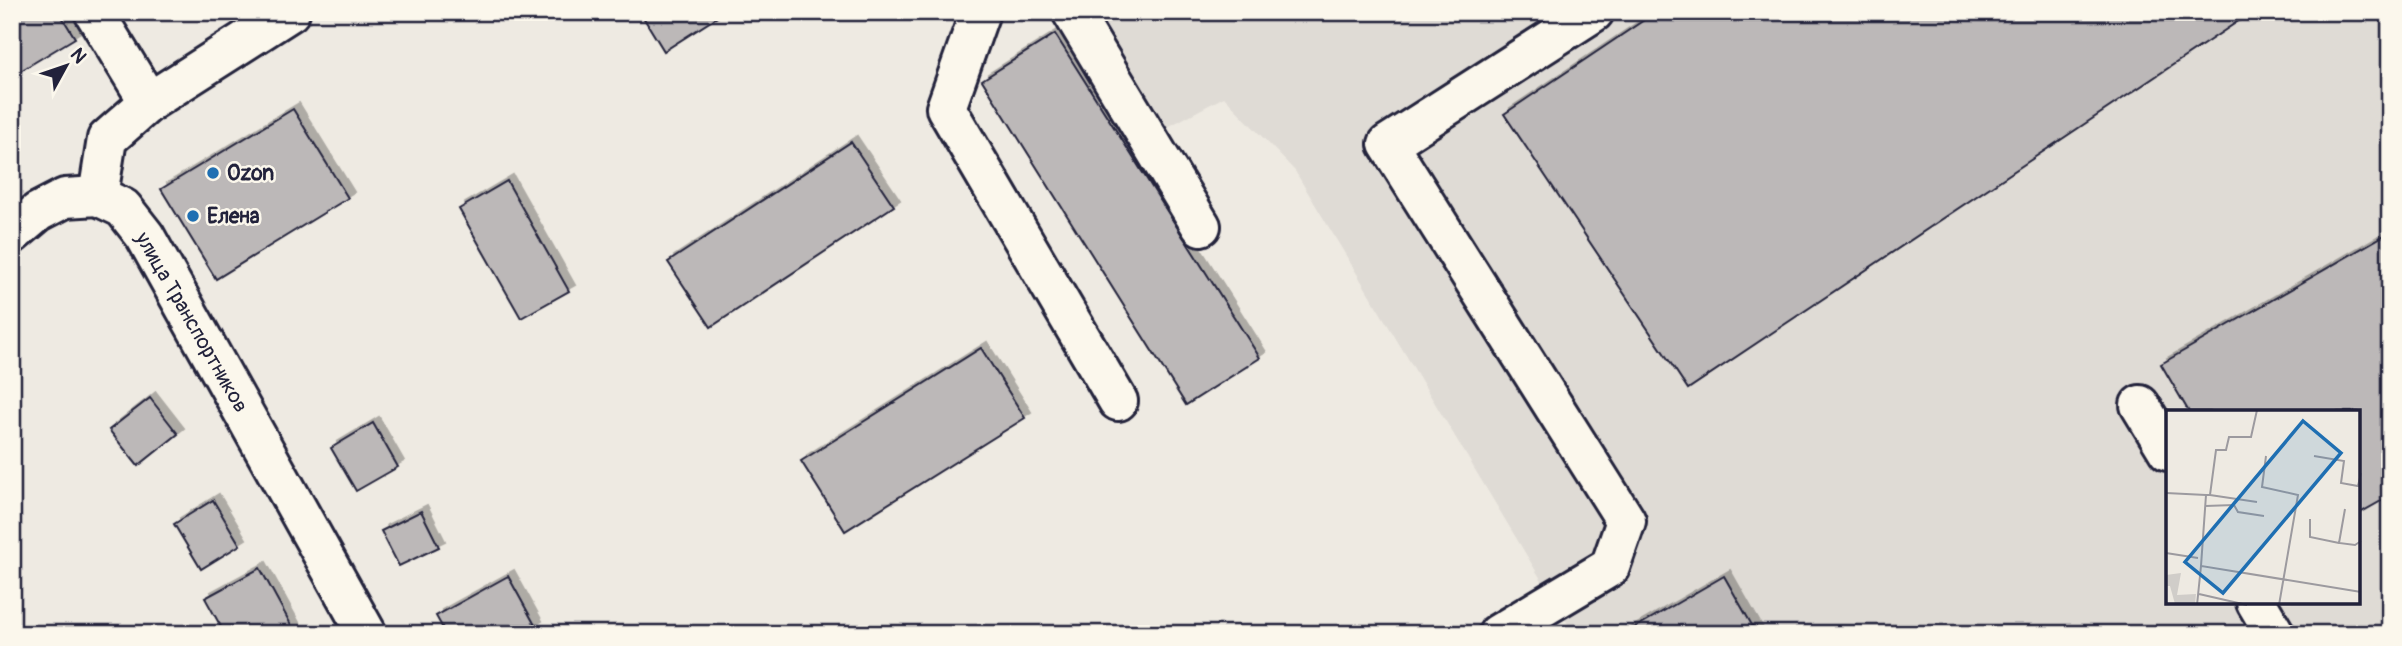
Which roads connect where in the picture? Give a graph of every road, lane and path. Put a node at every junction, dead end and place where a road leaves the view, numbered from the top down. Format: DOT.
graph roads {
  1 [pos="94,12"];
  2 [pos="290,12"];
  3 [pos="981,12"];
  4 [pos="1072,12"];
  5 [pos="1594,12"];
  6 [pos="149,102"];
  7 [pos="98,196"];
  8 [pos="1201,226"];
  9 [pos="12,234"];
  10 [pos="1118,401"];
  11 [pos="2140,405"];
  12 [pos="2166,448"];
  13 [pos="2257,604"];
  14 [pos="368,634"];
  15 [pos="1498,634"];
  16 [pos="2275,634"];
  1 -- 6 [label="street"];
  2 -- 6 [label="street"];
  3 -- 10 [label="street"];
  4 -- 8 [label="street"];
  5 -- 15 [label="street"];
  6 -- 7 [label="street"];
  7 -- 9 [label="street"];
  7 -- 14 [label="street, улица Транспортников"];
  11 -- 12 [label="street"];
  13 -- 16 [label="street"];
}
